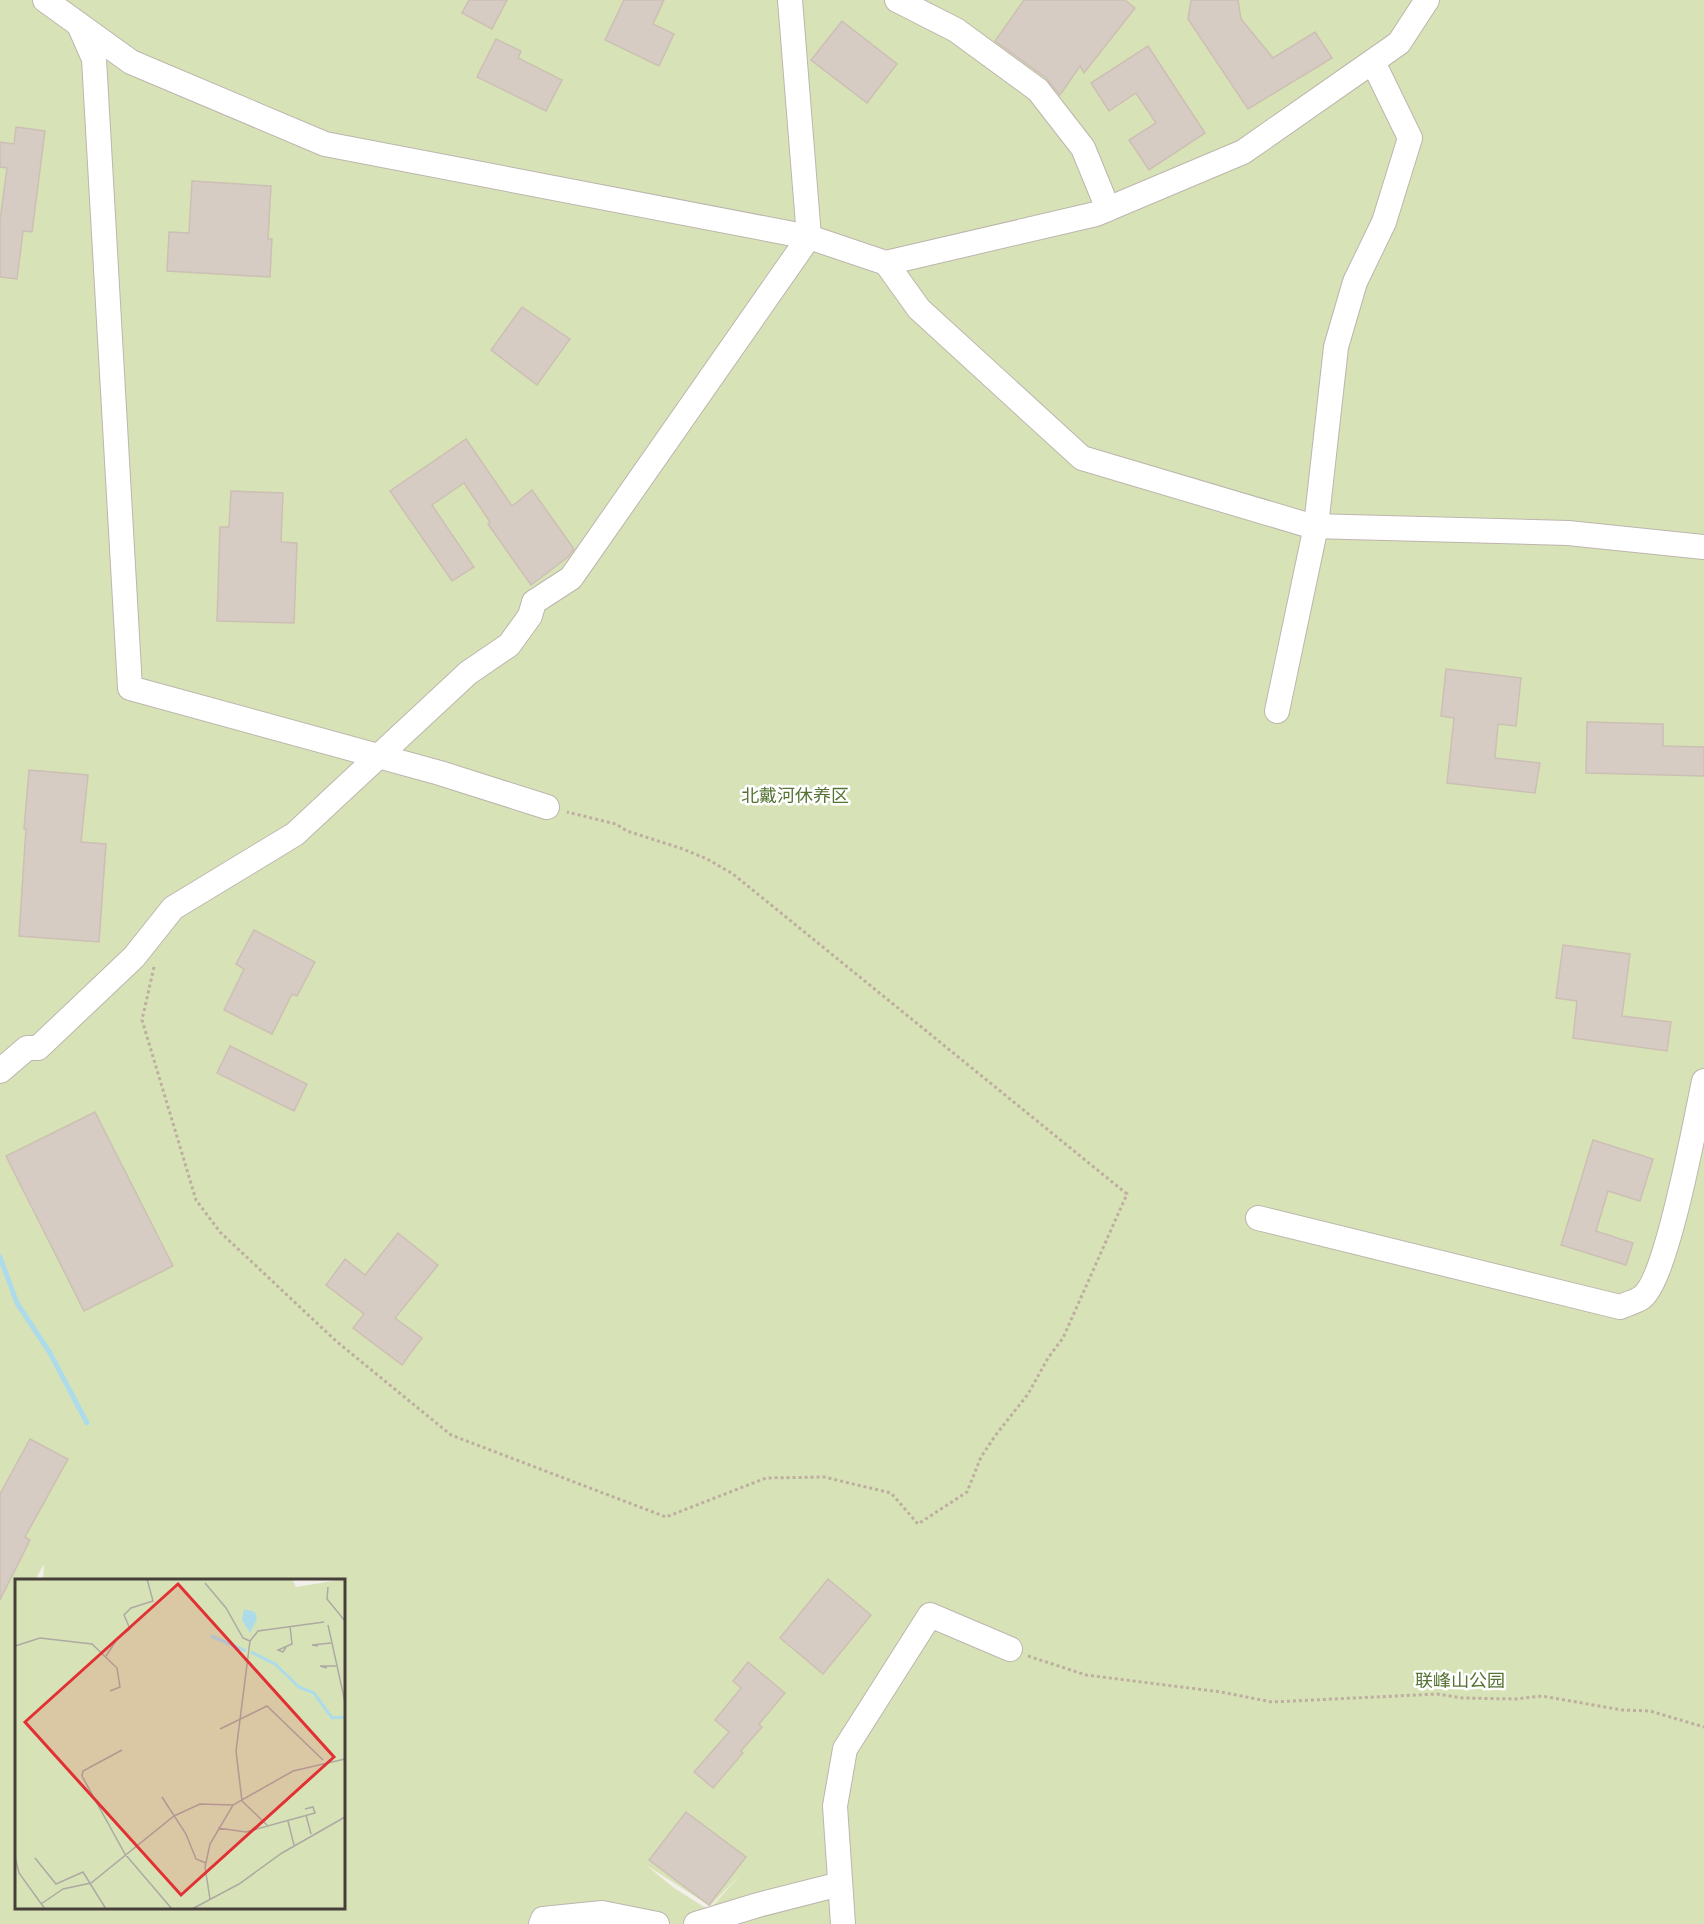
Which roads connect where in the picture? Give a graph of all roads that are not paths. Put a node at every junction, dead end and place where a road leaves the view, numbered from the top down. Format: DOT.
graph roads {
  1 [pos="45,0"];
  2 [pos="790,0"];
  3 [pos="897,0"];
  4 [pos="1427,0"];
  5 [pos="79,25"];
  6 [pos="1373,62"];
  7 [pos="1108,209"];
  8 [pos="808,237"];
  9 [pos="886,264"];
  10 [pos="1316,526"];
  11 [pos="1704,547"];
  12 [pos="1277,711"];
  13 [pos="379,756"];
  14 [pos="547,807"];
  15 [pos="0,1071"];
  16 [pos="1704,1081"];
  17 [pos="1258,1218"];
  18 [pos="1010,1649"];
  19 [pos="840,1884"];
  20 [pos="540,1924"];
  21 [pos="657,1924"];
  22 [pos="696,1924"];
  23 [pos="843,1924"];
  1 -- 5 [label="street"];
  2 -- 8 [label="street"];
  3 -- 7 [label="street"];
  4 -- 6 [label="street"];
  5 -- 8 [label="street"];
  5 -- 13 [label="street"];
  6 -- 7 [label="street"];
  6 -- 10 [label="street"];
  7 -- 9 [label="street"];
  8 -- 9 [label="street"];
  8 -- 13 [label="street"];
  9 -- 10 [label="street"];
  10 -- 11 [label="street"];
  10 -- 12 [label="street"];
  13 -- 14 [label="street"];
  13 -- 15 [label="street"];
  16 -- 17 [label="street"];
  18 -- 19 [label="street"];
  19 -- 22 [label="street"];
  19 -- 23 [label="street"];
  20 -- 21 [label="street"];
}
